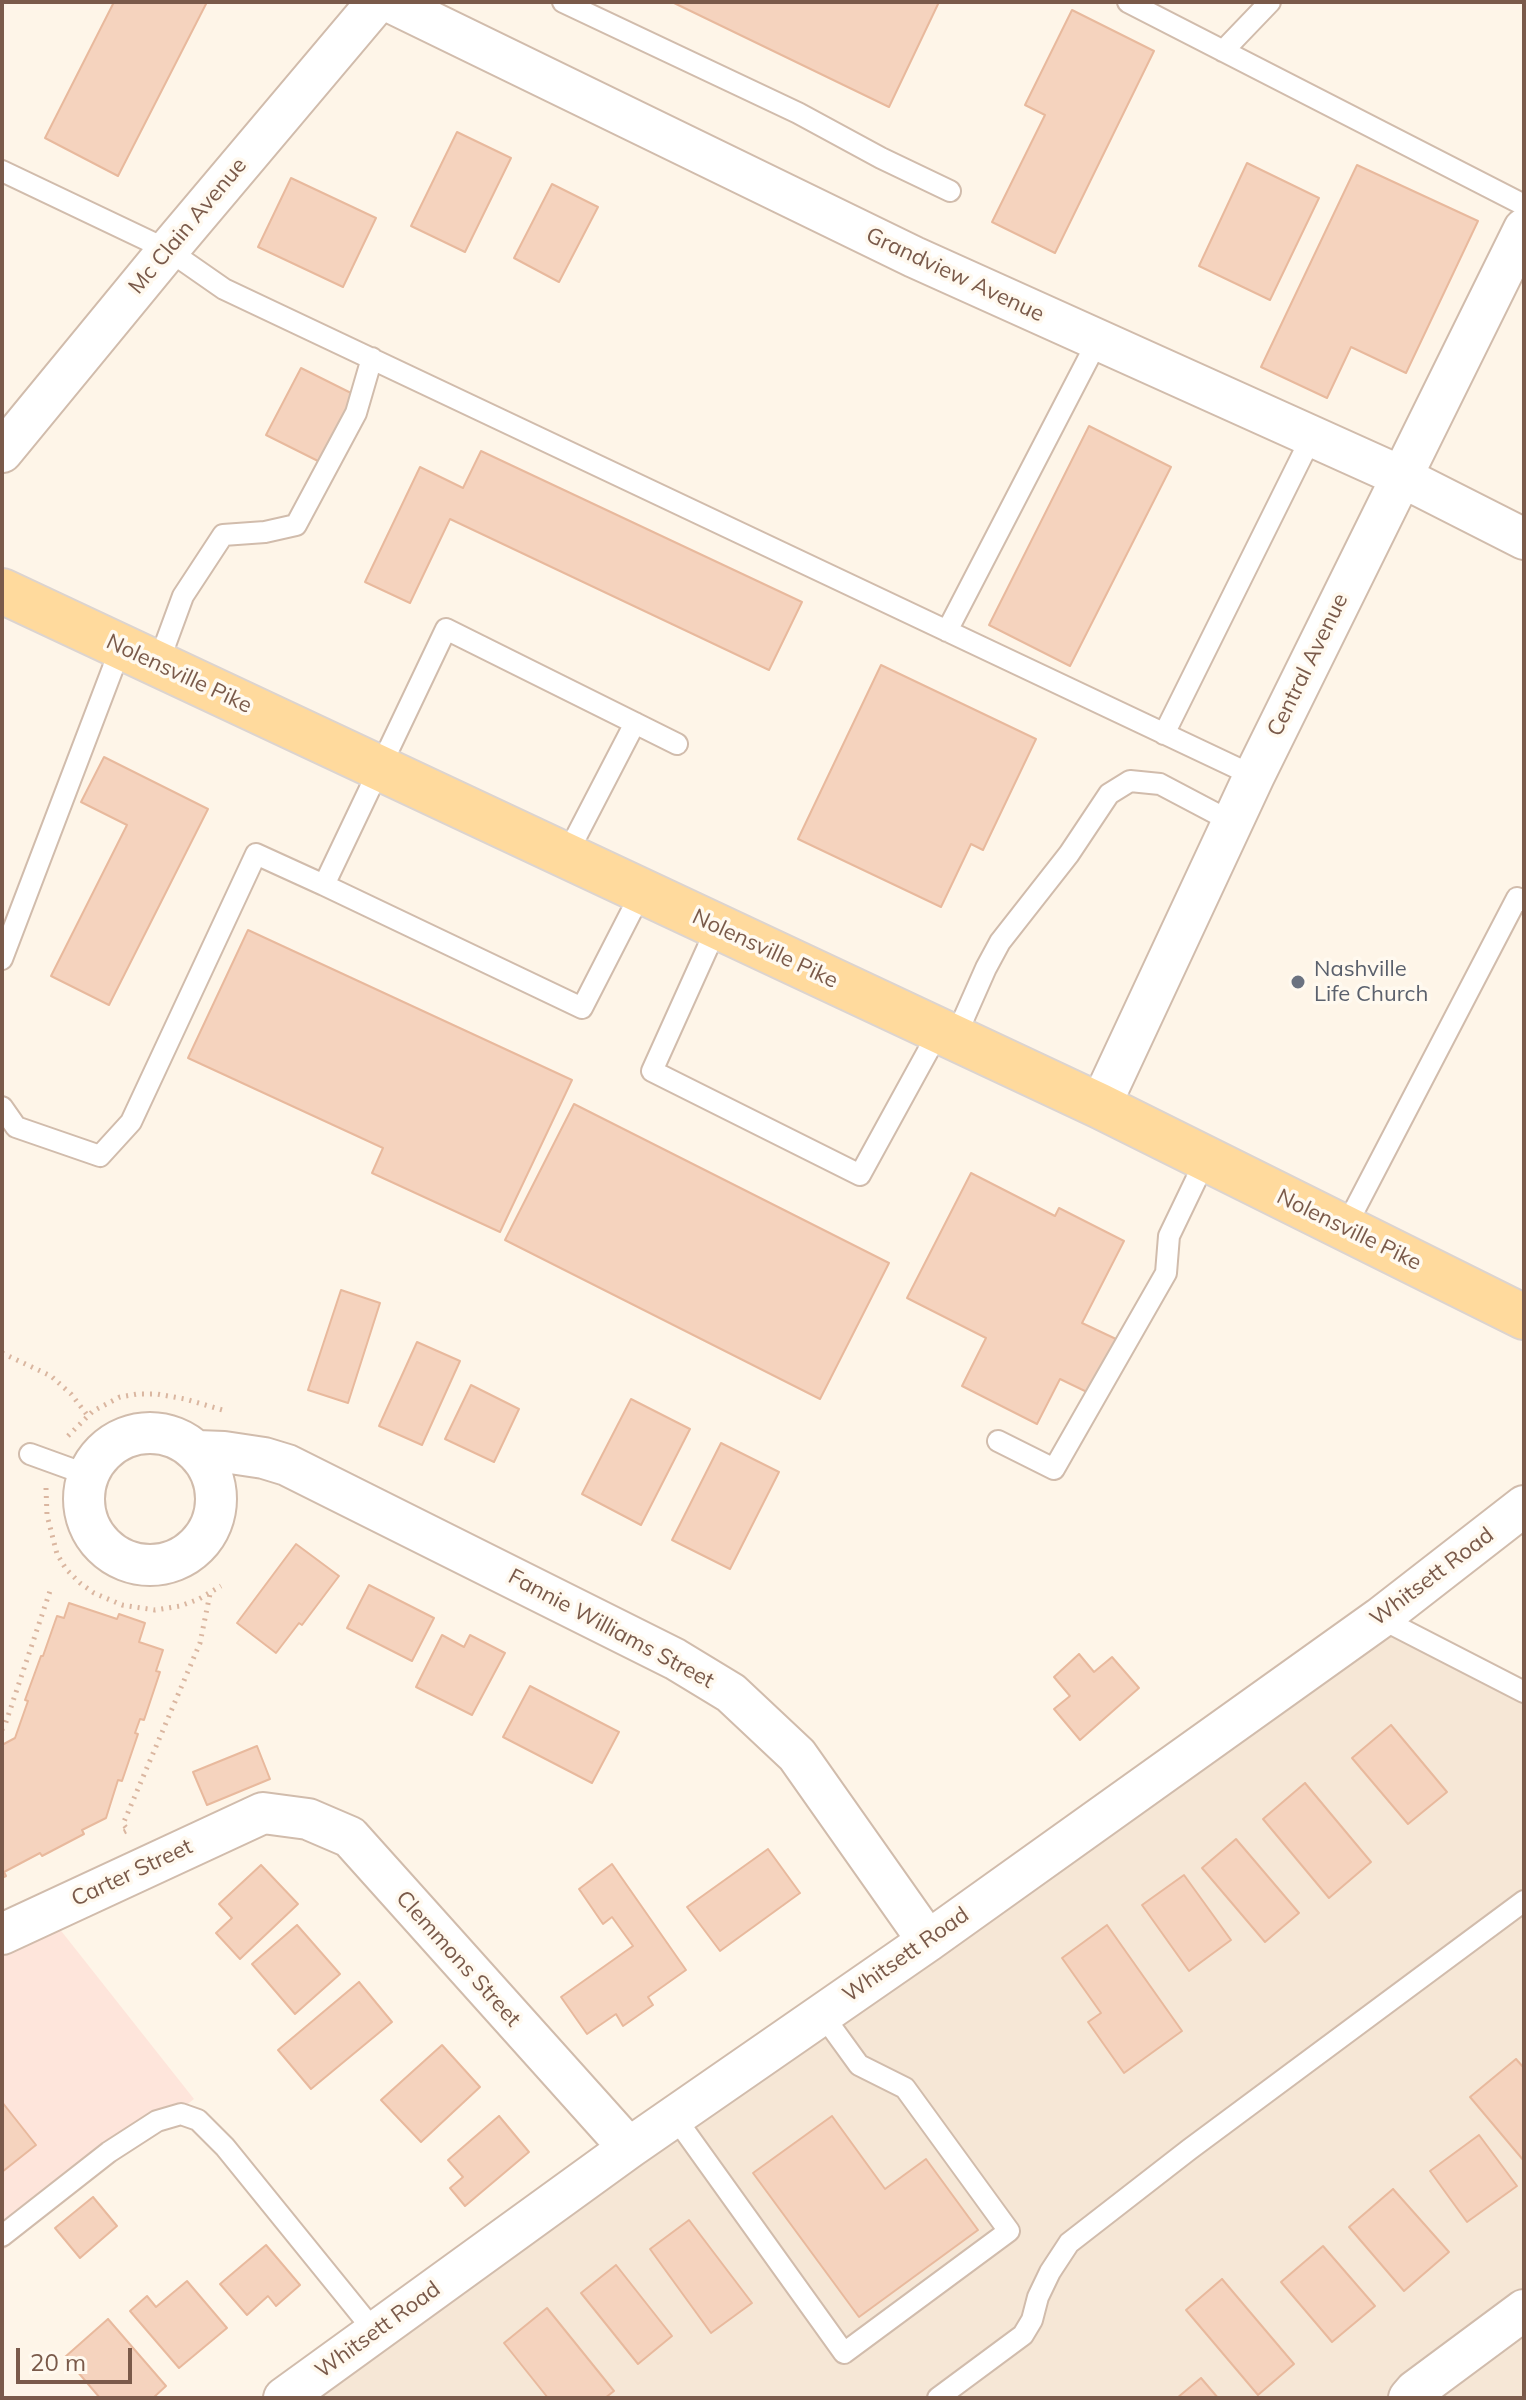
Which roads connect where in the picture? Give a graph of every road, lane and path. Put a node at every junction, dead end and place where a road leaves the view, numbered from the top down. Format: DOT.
graph roads {
  1 [pos="377,2"];
  2 [pos="390,2"];
  3 [pos="563,2"];
  4 [pos="1128,2"];
  5 [pos="1270,2"];
  6 [pos="1223,51"];
  7 [pos="2,171"];
  8 [pos="950,191"];
  9 [pos="1524,205"];
  10 [pos="1524,229"];
  11 [pos="168,250"];
  12 [pos="1098,340"];
  13 [pos="372,358"];
  14 [pos="1312,436"];
  15 [pos="2,452"];
  16 [pos="1400,476"];
  17 [pos="1524,539"];
  18 [pos="3,594"];
  19 [pos="947,631"];
  20 [pos="140,656"];
  21 [pos="635,723"];
  22 [pos="1164,734"];
  23 [pos="677,744"];
  24 [pos="380,768"];
  25 [pos="1254,776"];
  26 [pos="1232,822"];
  27 [pos="566,856"];
  28 [pos="324,885"];
  29 [pos="642,891"];
  30 [pos="1524,901"];
  31 [pos="717,927"];
  32 [pos="2,959"];
  33 [pos="947,1034"];
  34 [pos="1100,1106"];
  35 [pos="2,1107"];
  36 [pos="1206,1159"];
  37 [pos="1345,1228"];
  38 [pos="1524,1317"];
  39 [pos="2,1353"];
  40 [pos="231,1412"];
  41 [pos="88,1416"];
  42 [pos="998,1441"];
  43 [pos="197,1451"];
  44 [pos="30,1454"];
  45 [pos="70,1468"];
  46 [pos="1524,1506"];
  47 [pos="221,1586"];
  48 [pos="50,1591"];
  49 [pos="210,1593"];
  50 [pos="1380,1618"];
  51 [pos="1524,1692"];
  52 [pos="2,1729"];
  53 [pos="263,1813"];
  54 [pos="114,1837"];
  55 [pos="1524,1901"];
  56 [pos="2,1934"];
  57 [pos="928,1941"];
  58 [pos="822,2014"];
  59 [pos="674,2116"];
  60 [pos="629,2148"];
  61 [pos="2,2236"];
  62 [pos="1524,2310"];
  63 [pos="375,2332"];
  64 [pos="284,2398"];
  65 [pos="938,2398"];
  66 [pos="1409,2398"];
  1 -- 11 [label="street, Mc Clain Avenue"];
  2 -- 12 [label="street, Grandview Avenue"];
  3 -- 8 [label="lane"];
  4 -- 6 [label="lane"];
  5 -- 6 [label="lane"];
  6 -- 9 [label="lane"];
  7 -- 11 [label="lane"];
  10 -- 16 [label="street, Central Avenue"];
  11 -- 13 [label="lane"];
  11 -- 15 [label="street, Mc Clain Avenue"];
  12 -- 14 [label="street, Grandview Avenue"];
  12 -- 19 [label="lane"];
  13 -- 19 [label="lane"];
  13 -- 20 [label="lane"];
  14 -- 16 [label="street, Grandview Avenue"];
  14 -- 22 [label="lane"];
  16 -- 17 [label="street, Grandview Avenue"];
  16 -- 25 [label="street, Central Avenue"];
  18 -- 20 [label="main road, Nolensville Pike"];
  19 -- 22 [label="lane"];
  20 -- 24 [label="main road, Nolensville Pike"];
  20 -- 32 [label="lane"];
  21 -- 23 [label="lane"];
  21 -- 24 [label="lane"];
  21 -- 27 [label="lane"];
  22 -- 25 [label="lane"];
  24 -- 27 [label="main road, Nolensville Pike"];
  24 -- 28 [label="lane"];
  25 -- 26 [label="street, Central Avenue"];
  26 -- 33 [label="lane"];
  26 -- 34 [label="street, Central Avenue"];
  27 -- 29 [label="main road, Nolensville Pike"];
  28 -- 29 [label="lane"];
  28 -- 35 [label="lane"];
  29 -- 31 [label="main road, Nolensville Pike"];
  30 -- 37 [label="lane"];
  31 -- 33 [label="main road, Nolensville Pike"];
  31 -- 33 [label="lane"];
  33 -- 34 [label="main road, Nolensville Pike"];
  34 -- 36 [label="main road, Nolensville Pike"];
  36 -- 37 [label="main road, Nolensville Pike"];
  36 -- 42 [label="lane"];
  37 -- 38 [label="main road, Nolensville Pike"];
  39 -- 41 [label="path"];
  40 -- 41 [label="path"];
  41 -- 45 [label="path"];
  43 -- 45 [label="street"];
  43 -- 45 [label="street"];
  43 -- 57 [label="street, Fannie Williams Street"];
  44 -- 45 [label="lane"];
  45 -- 49 [label="path"];
  46 -- 50 [label="street, Whitsett Road"];
  47 -- 49 [label="path"];
  48 -- 52 [label="path"];
  49 -- 54 [label="path"];
  50 -- 51 [label="lane"];
  50 -- 57 [label="street, Whitsett Road"];
  53 -- 56 [label="street, Carter Street"];
  53 -- 60 [label="street, Clemmons Street"];
  55 -- 65 [label="lane"];
  57 -- 58 [label="street, Whitsett Road"];
  58 -- 59 [label="street, Whitsett Road"];
  58 -- 59 [label="lane"];
  59 -- 60 [label="street, Whitsett Road"];
  60 -- 63 [label="street, Whitsett Road"];
  61 -- 63 [label="lane"];
  62 -- 66 [label="street"];
  63 -- 64 [label="street, Whitsett Road"];
}
